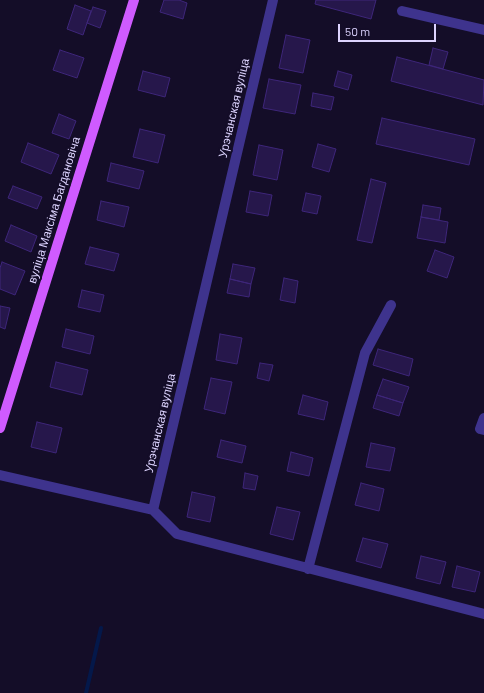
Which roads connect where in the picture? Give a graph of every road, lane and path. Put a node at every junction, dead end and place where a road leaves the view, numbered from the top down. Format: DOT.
graph roads {
  1 [pos="134,0"];
  2 [pos="273,0"];
  3 [pos="402,11"];
  4 [pos="484,30"];
  5 [pos="391,305"];
  6 [pos="484,418"];
  7 [pos="0,428"];
  8 [pos="484,430"];
  9 [pos="0,475"];
  10 [pos="152,510"];
  11 [pos="308,570"];
  12 [pos="484,614"];
  1 -- 7 [label="main road, вуліца Максіма Багдановіча"];
  2 -- 10 [label="street, Урэчанская вуліца"];
  3 -- 4 [label="street"];
  5 -- 11 [label="street"];
  6 -- 8 [label="street"];
  9 -- 10 [label="street"];
  10 -- 11 [label="street"];
  11 -- 12 [label="street"];
}
